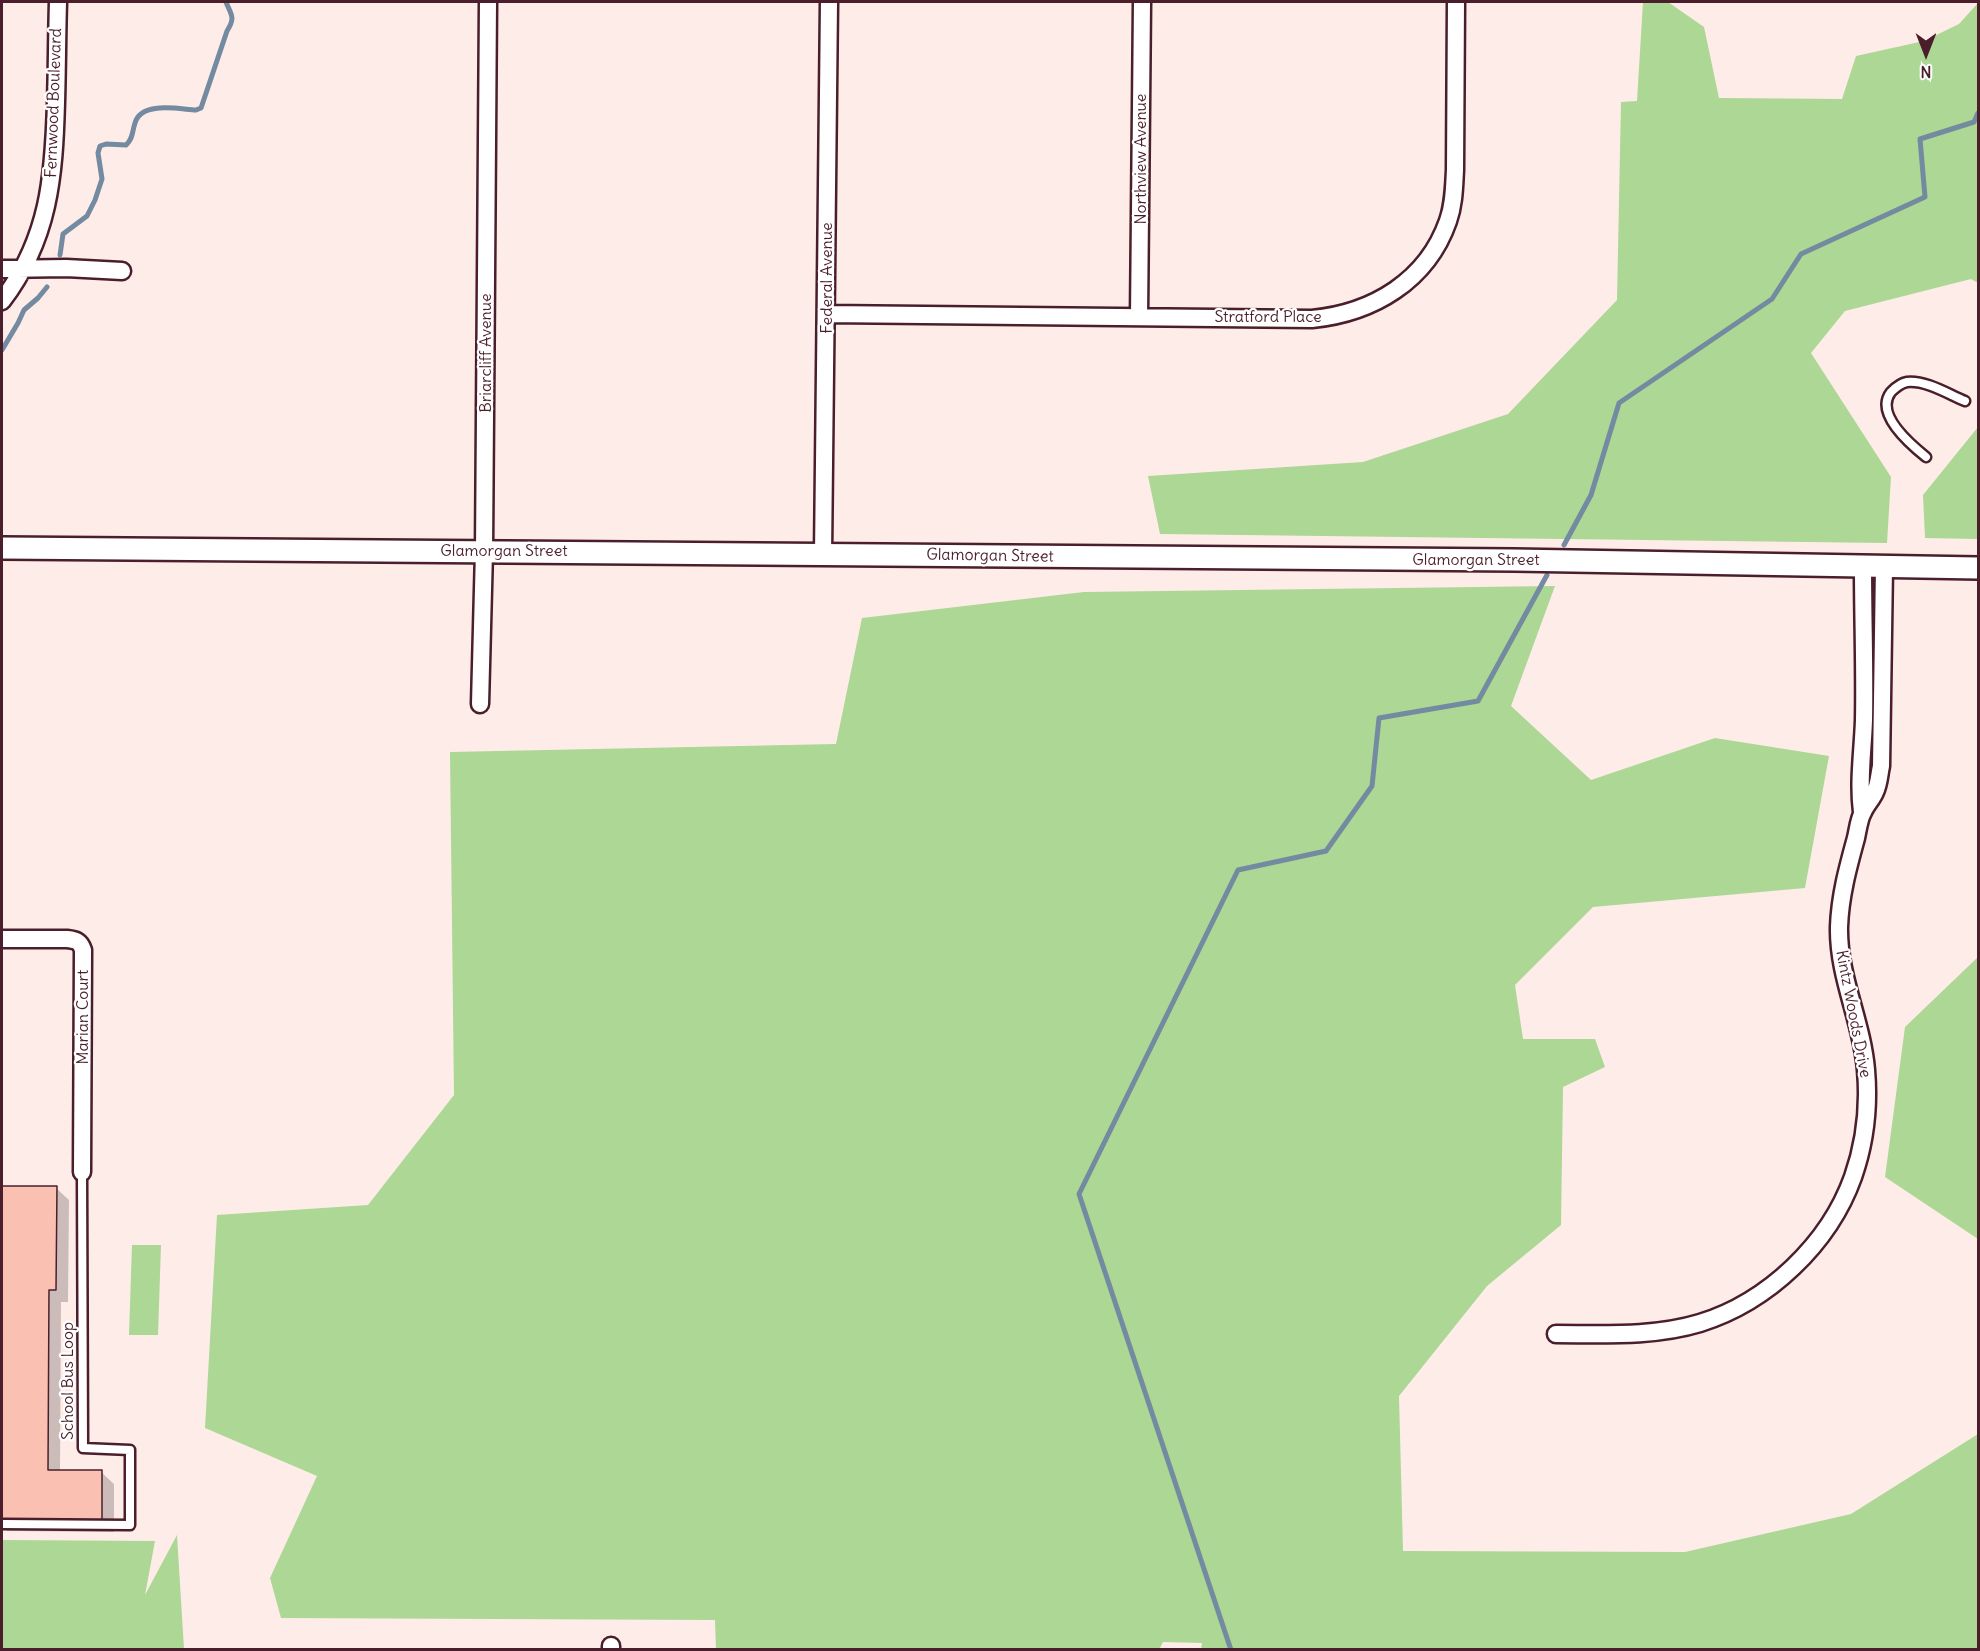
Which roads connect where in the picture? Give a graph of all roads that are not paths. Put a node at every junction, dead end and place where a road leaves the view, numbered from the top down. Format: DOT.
graph roads {
  1 [pos="58,2"];
  2 [pos="488,2"];
  3 [pos="829,2"];
  4 [pos="1142,2"];
  5 [pos="1456,2"];
  6 [pos="2,269"];
  7 [pos="23,269"];
  8 [pos="122,271"];
  9 [pos="2,300"];
  10 [pos="827,314"];
  11 [pos="1139,317"];
  12 [pos="1965,401"];
  13 [pos="1926,457"];
  14 [pos="2,548"];
  15 [pos="484,551"];
  16 [pos="823,555"];
  17 [pos="1863,567"];
  18 [pos="1884,567"];
  19 [pos="1978,568"];
  20 [pos="1864,696"];
  21 [pos="1882,696"];
  22 [pos="480,704"];
  23 [pos="1863,812"];
  24 [pos="2,939"];
  25 [pos="82,1172"];
  26 [pos="1556,1334"];
  27 [pos="2,1524"];
  1 -- 7 [label="street, Fernwood Boulevard"];
  2 -- 15 [label="street, Briarcliff Avenue"];
  3 -- 10 [label="street, Federal Avenue"];
  4 -- 11 [label="street, Northview Avenue"];
  5 -- 11 [label="street, Stratford Place"];
  6 -- 7 [label="street"];
  7 -- 8 [label="street"];
  7 -- 9 [label="street, Fernwood Boulevard"];
  10 -- 11 [label="street, Stratford Place"];
  10 -- 16 [label="street, Federal Avenue"];
  12 -- 13 [label="lane"];
  14 -- 15 [label="street, Glamorgan Street"];
  15 -- 16 [label="street, Glamorgan Street"];
  15 -- 22 [label="street, Briarcliff Avenue"];
  16 -- 17 [label="street, Glamorgan Street"];
  17 -- 18 [label="street, Glamorgan Street"];
  17 -- 20 [label="street, Kintz Woods Drive"];
  18 -- 19 [label="street, Glamorgan Street"];
  18 -- 21 [label="street, Kintz Woods Drive"];
  20 -- 21 [label="street"];
  20 -- 23 [label="street, Kintz Woods Drive"];
  21 -- 23 [label="street, Kintz Woods Drive"];
  23 -- 26 [label="street, Kintz Woods Drive"];
  24 -- 25 [label="street, Marian Court"];
  25 -- 27 [label="lane, School Bus Loop"];
}
